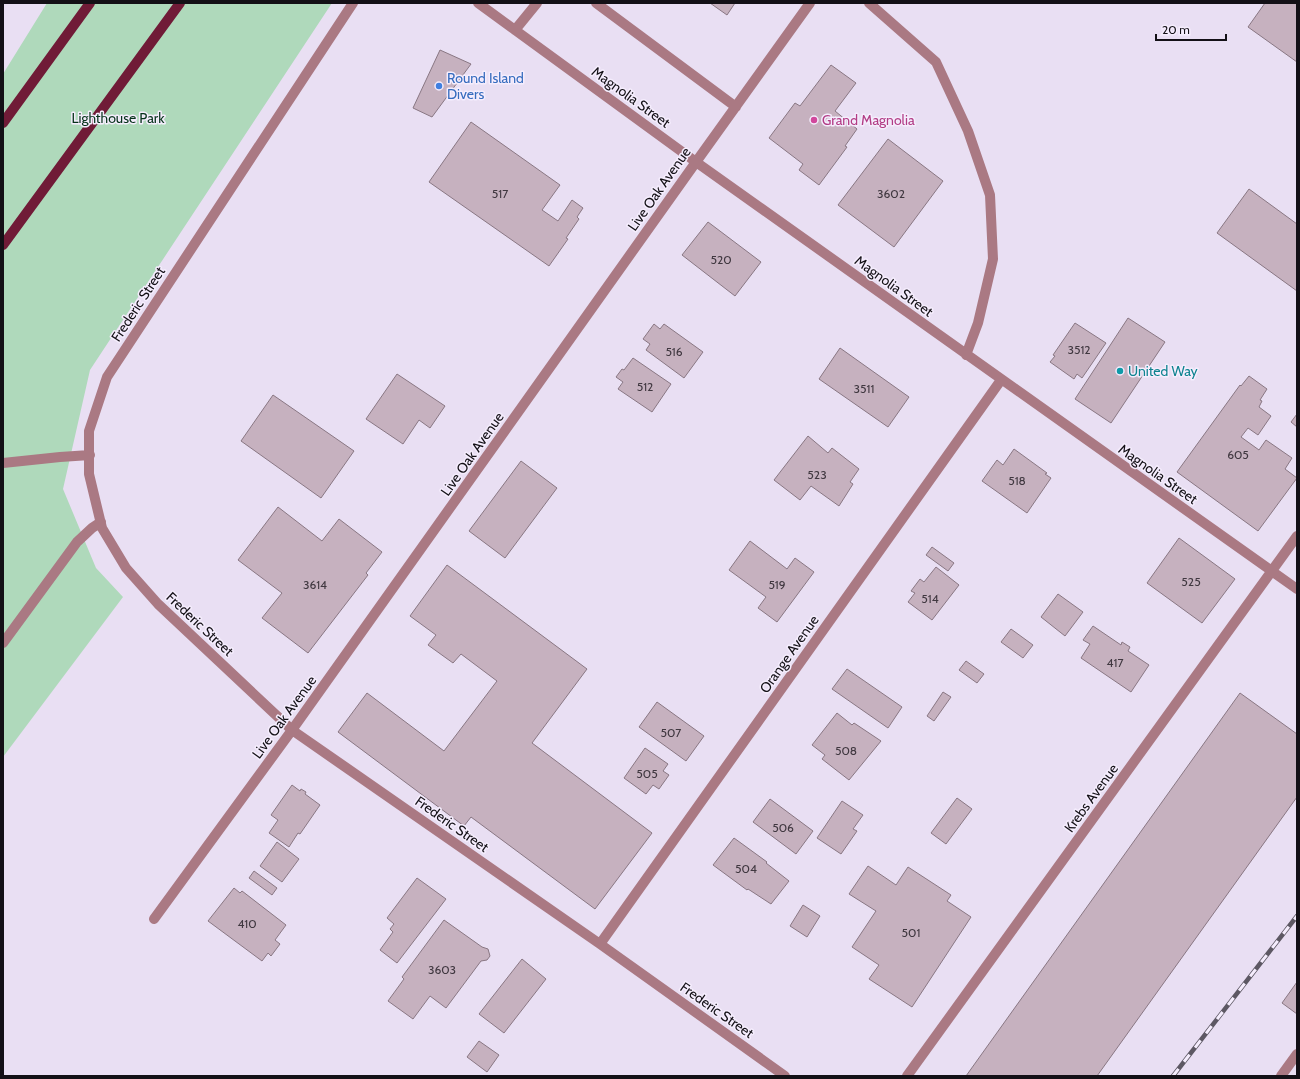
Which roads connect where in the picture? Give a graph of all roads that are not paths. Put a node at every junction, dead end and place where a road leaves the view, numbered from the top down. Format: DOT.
graph roads {
  1 [pos="90,3"];
  2 [pos="180,3"];
  3 [pos="353,3"];
  4 [pos="478,3"];
  5 [pos="537,3"];
  6 [pos="596,3"];
  7 [pos="810,3"];
  8 [pos="869,3"];
  9 [pos="515,30"];
  10 [pos="736,107"];
  11 [pos="3,122"];
  12 [pos="696,162"];
  13 [pos="3,245"];
  14 [pos="966,355"];
  15 [pos="1001,380"];
  16 [pos="90,455"];
  17 [pos="3,463"];
  18 [pos="101,522"];
  19 [pos="1297,536"];
  20 [pos="1272,571"];
  21 [pos="1297,589"];
  22 [pos="3,642"];
  23 [pos="292,730"];
  24 [pos="154,919"];
  25 [pos="600,944"];
  26 [pos="1297,1054"];
  27 [pos="785,1076"];
  28 [pos="907,1076"];
  29 [pos="1281,1076"];
  1 -- 11 [label="main road"];
  2 -- 13 [label="main road"];
  3 -- 16 [label="street, Frederic Street"];
  4 -- 9 [label="street, Magnolia Street"];
  5 -- 9 [label="street"];
  6 -- 10 [label="street"];
  7 -- 10 [label="street, Live Oak Avenue"];
  8 -- 14 [label="street"];
  9 -- 12 [label="street, Magnolia Street"];
  10 -- 12 [label="street, Live Oak Avenue"];
  12 -- 14 [label="street, Magnolia Street"];
  12 -- 23 [label="street, Live Oak Avenue"];
  14 -- 15 [label="street, Magnolia Street"];
  15 -- 20 [label="street, Magnolia Street"];
  15 -- 25 [label="street, Orange Avenue"];
  16 -- 17 [label="street"];
  16 -- 18 [label="street, Frederic Street"];
  18 -- 22 [label="street"];
  18 -- 23 [label="street, Frederic Street"];
  19 -- 20 [label="street, Krebs Avenue"];
  20 -- 21 [label="street, Magnolia Street"];
  20 -- 28 [label="street, Krebs Avenue"];
  23 -- 24 [label="street, Live Oak Avenue"];
  23 -- 25 [label="street, Frederic Street"];
  25 -- 27 [label="street, Frederic Street"];
  26 -- 29 [label="street"];
}
